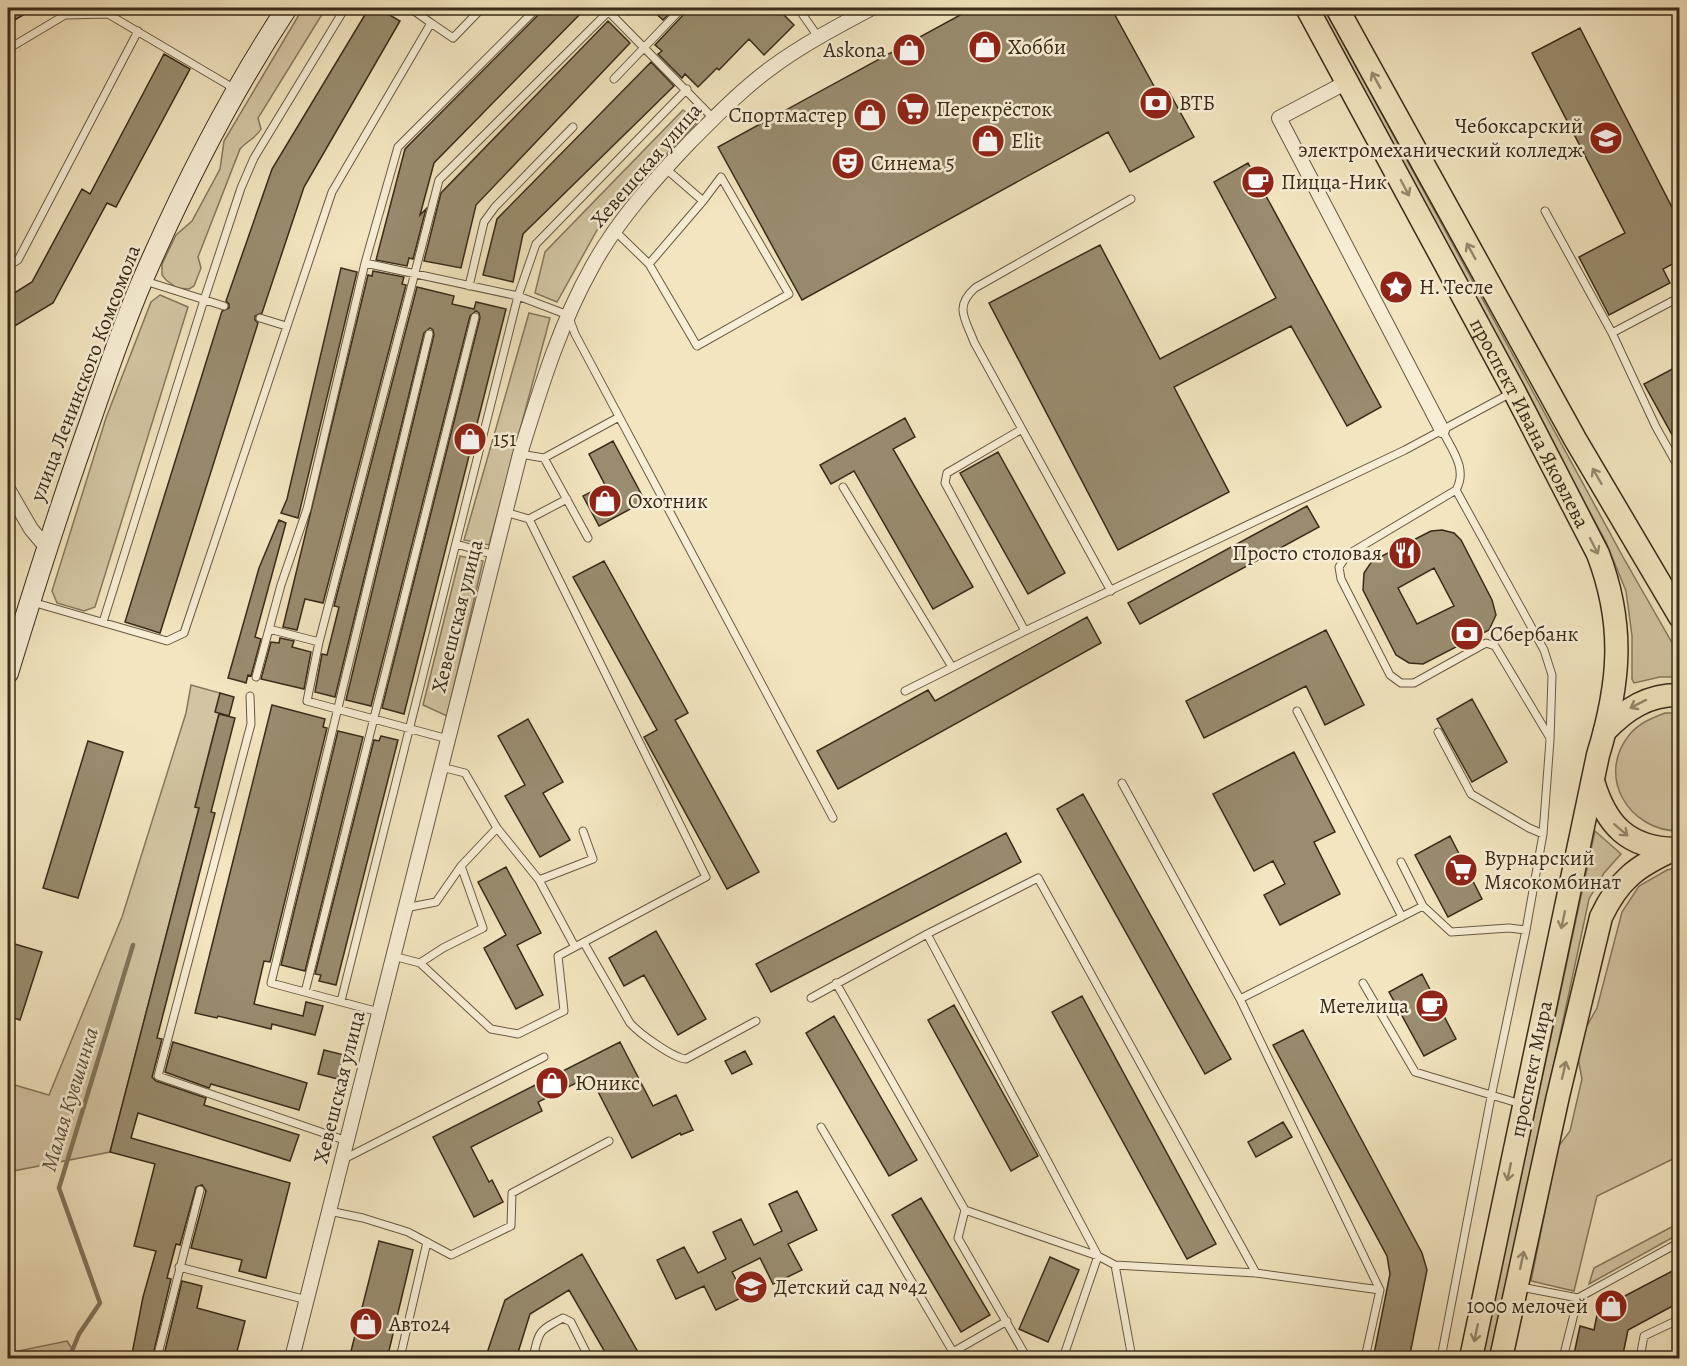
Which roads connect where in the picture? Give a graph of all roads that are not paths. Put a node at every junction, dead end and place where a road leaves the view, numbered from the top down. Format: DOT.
graph roads {
  1 [pos="60,8"];
  2 [pos="288,8"];
  3 [pos="345,8"];
  4 [pos="410,8"];
  5 [pos="482,8"];
  6 [pos="537,8"];
  7 [pos="682,8"];
  8 [pos="798,8"];
  9 [pos="872,8"];
  10 [pos="1307,8"];
  11 [pos="1337,8"];
  12 [pos="610,9"];
  13 [pos="110,11"];
  14 [pos="65,15"];
  15 [pos="431,23"];
  16 [pos="138,31"];
  17 [pos="819,38"];
  18 [pos="645,46"];
  19 [pos="8,49"];
  20 [pos="614,79"];
  21 [pos="1347,82"];
  22 [pos="687,89"];
  23 [pos="237,90"];
  24 [pos="713,118"];
  25 [pos="573,127"];
  26 [pos="665,168"];
  27 [pos="1131,199"];
  28 [pos="703,201"];
  29 [pos="1545,211"];
  30 [pos="614,230"];
  31 [pos="365,263"];
  32 [pos="649,264"];
  33 [pos="8,266"];
  34 [pos="414,274"];
  35 [pos="142,280"];
  36 [pos="469,286"];
  37 [pos="519,296"];
  38 [pos="1680,297"];
  39 [pos="204,300"];
  40 [pos="224,306"];
  41 [pos="568,315"];
  42 [pos="475,317"];
  43 [pos="260,318"];
  44 [pos="286,326"];
  45 [pos="1612,333"];
  46 [pos="429,334"];
  47 [pos="1514,392"];
  48 [pos="619,417"];
  49 [pos="1022,429"];
  50 [pos="1442,430"];
  51 [pos="520,454"];
  52 [pos="544,458"];
  53 [pos="1680,470"];
  54 [pos="843,487"];
  55 [pos="8,489"];
  56 [pos="1456,490"];
  57 [pos="567,498"];
  58 [pos="505,512"];
  59 [pos="529,519"];
  60 [pos="588,538"];
  61 [pos="456,544"];
  62 [pos="46,548"];
  63 [pos="495,555"];
  64 [pos="1111,591"];
  65 [pos="30,602"];
  66 [pos="1680,617"];
  67 [pos="103,622"];
  68 [pos="269,629"];
  69 [pos="1025,631"];
  70 [pos="319,642"];
  71 [pos="952,667"];
  72 [pos="8,673"];
  73 [pos="256,677"];
  74 [pos="905,691"];
  75 [pos="1680,695"];
  76 [pos="250,696"];
  77 [pos="338,710"];
  78 [pos="1297,711"];
  79 [pos="374,719"];
  80 [pos="408,729"];
  81 [pos="1605,731"];
  82 [pos="1438,732"];
  83 [pos="448,739"];
  84 [pos="1550,740"];
  85 [pos="441,767"];
  86 [pos="1593,781"];
  87 [pos="1122,783"];
  88 [pos="833,818"];
  89 [pos="497,828"];
  90 [pos="583,831"];
  91 [pos="1543,834"];
  92 [pos="1677,849"];
  93 [pos="1401,862"];
  94 [pos="461,866"];
  95 [pos="538,880"];
  96 [pos="1423,906"];
  97 [pos="405,908"];
  98 [pos="1402,918"];
  99 [pos="1526,930"];
  100 [pos="927,934"];
  101 [pos="584,943"];
  102 [pos="575,947"];
  103 [pos="393,956"];
  104 [pos="420,963"];
  105 [pos="836,983"];
  106 [pos="1363,983"];
  107 [pos="305,992"];
  108 [pos="811,998"];
  109 [pos="1240,999"];
  110 [pos="341,1001"];
  111 [pos="379,1012"];
  112 [pos="756,1021"];
  113 [pos="544,1057"];
  114 [pos="1491,1097"];
  115 [pos="1523,1105"];
  116 [pos="821,1127"];
  117 [pos="609,1141"];
  118 [pos="347,1142"];
  119 [pos="342,1160"];
  120 [pos="200,1190"];
  121 [pos="965,1210"];
  122 [pos="329,1211"];
  123 [pos="427,1242"];
  124 [pos="1680,1242"];
  125 [pos="1098,1256"];
  126 [pos="1115,1265"];
  127 [pos="179,1267"];
  128 [pos="1256,1273"];
  129 [pos="1516,1286"];
  130 [pos="1380,1290"];
  131 [pos="1578,1298"];
  132 [pos="307,1300"];
  133 [pos="1680,1319"];
  134 [pos="1007,1321"];
  135 [pos="157,1359"];
  136 [pos="292,1359"];
  137 [pos="400,1359"];
  138 [pos="533,1359"];
  139 [pos="589,1359"];
  140 [pos="1027,1359"];
  141 [pos="1064,1359"];
  142 [pos="1132,1359"];
  143 [pos="1365,1359"];
  144 [pos="1441,1359"];
  145 [pos="1471,1359"];
  146 [pos="1501,1359"];
  147 [pos="1563,1359"];
  148 [pos="1640,1359"];
  1 -- 14 [label="lane"];
  2 -- 23 [label="main road, улица Ленинского Комсомола"];
  3 -- 39 [label="lane"];
  4 -- 15 [label="lane"];
  5 -- 15 [label="lane"];
  6 -- 31 [label="lane"];
  7 -- 18 [label="lane"];
  8 -- 17 [label="lane"];
  9 -- 17 [label="street, Хевешская улица"];
  10 -- 21 [label="main road, проспект Ивана Яковлева"];
  66 -- 11 [label="main road, проспект Ивана Яковлева, one-way"];
  12 -- 18 [label="lane"];
  12 -- 34 [label="lane"];
  13 -- 14 [label="lane"];
  13 -- 16 [label="lane"];
  14 -- 19 [label="lane"];
  15 -- 44 [label="lane"];
  16 -- 23 [label="lane"];
  16 -- 33 [label="lane"];
  17 -- 24 [label="street, Хевешская улица"];
  18 -- 20 [label="lane"];
  18 -- 22 [label="lane"];
  21 -- 47 [label="main road, проспект Ивана Яковлева, one-way"];
  21 -- 50 [label="street"];
  22 -- 24 [label="lane"];
  22 -- 37 [label="lane"];
  23 -- 35 [label="main road, улица Ленинского Комсомола"];
  24 -- 26 [label="street, Хевешская улица"];
  25 -- 36 [label="lane"];
  26 -- 28 [label="lane"];
  26 -- 30 [label="street, Хевешская улица"];
  27 -- 49 [label="lane"];
  28 -- 32 [label="lane"];
  28 -- 32 [label="lane"];
  29 -- 45 [label="lane"];
  30 -- 32 [label="lane"];
  30 -- 41 [label="street, Хевешская улица"];
  31 -- 34 [label="lane"];
  31 -- 68 [label="lane"];
  34 -- 36 [label="lane"];
  34 -- 70 [label="lane"];
  35 -- 39 [label="lane"];
  35 -- 62 [label="main road, улица Ленинского Комсомола"];
  36 -- 37 [label="lane"];
  37 -- 41 [label="lane"];
  37 -- 61 [label="lane"];
  38 -- 45 [label="lane"];
  39 -- 40 [label="lane"];
  39 -- 67 [label="lane"];
  41 -- 48 [label="lane"];
  41 -- 51 [label="street, Хевешская улица"];
  42 -- 79 [label="lane"];
  43 -- 44 [label="lane"];
  44 -- 67 [label="lane"];
  45 -- 53 [label="lane"];
  46 -- 77 [label="lane"];
  47 -- 50 [label="lane"];
  47 -- 81 [label="main road, проспект Ивана Яковлева, one-way"];
  48 -- 52 [label="lane"];
  48 -- 88 [label="lane"];
  49 -- 64 [label="lane"];
  49 -- 69 [label="lane"];
  50 -- 56 [label="lane"];
  50 -- 64 [label="lane"];
  51 -- 52 [label="lane"];
  51 -- 58 [label="street, Хевешская улица"];
  52 -- 57 [label="lane"];
  54 -- 71 [label="lane"];
  55 -- 62 [label="street"];
  56 -- 84 [label="lane"];
  56 -- 84 [label="lane"];
  57 -- 59 [label="lane"];
  57 -- 60 [label="lane"];
  58 -- 59 [label="lane"];
  58 -- 63 [label="street, Хевешская улица"];
  59 -- 101 [label="lane"];
  61 -- 63 [label="lane"];
  61 -- 80 [label="lane"];
  62 -- 65 [label="main road, улица Ленинского Комсомола"];
  63 -- 83 [label="street, Хевешская улица"];
  64 -- 69 [label="lane"];
  65 -- 67 [label="lane"];
  65 -- 72 [label="main road, улица Ленинского Комсомола"];
  68 -- 70 [label="lane"];
  68 -- 73 [label="lane"];
  69 -- 71 [label="lane"];
  70 -- 77 [label="lane"];
  71 -- 74 [label="lane"];
  75 -- 81 [label="main road, one-way"];
  76 -- 118 [label="lane"];
  77 -- 79 [label="lane"];
  77 -- 107 [label="lane"];
  78 -- 98 [label="lane"];
  79 -- 80 [label="lane"];
  79 -- 107 [label="lane"];
  80 -- 83 [label="lane"];
  80 -- 110 [label="lane"];
  81 -- 86 [label="main road, проспект Ивана Яковлева"];
  82 -- 91 [label="lane"];
  83 -- 85 [label="street, Хевешская улица"];
  84 -- 91 [label="lane"];
  85 -- 89 [label="lane"];
  85 -- 97 [label="street, Хевешская улица"];
  86 -- 92 [label="main road, one-way"];
  86 -- 115 [label="main road, проспект Мира, one-way"];
  87 -- 109 [label="lane"];
  89 -- 94 [label="lane"];
  89 -- 95 [label="lane"];
  90 -- 95 [label="lane"];
  91 -- 99 [label="lane"];
  129 -- 92 [label="main road, проспект Мира, one-way"];
  93 -- 96 [label="lane"];
  94 -- 97 [label="lane"];
  94 -- 104 [label="lane"];
  95 -- 102 [label="lane"];
  96 -- 98 [label="lane"];
  96 -- 99 [label="lane"];
  97 -- 103 [label="street, Хевешская улица"];
  98 -- 109 [label="lane"];
  99 -- 114 [label="lane"];
  100 -- 105 [label="lane"];
  100 -- 125 [label="lane"];
  100 -- 128 [label="lane"];
  101 -- 102 [label="lane"];
  101 -- 112 [label="lane"];
  102 -- 104 [label="lane"];
  103 -- 104 [label="lane"];
  103 -- 111 [label="street, Хевешская улица"];
  105 -- 108 [label="lane"];
  105 -- 121 [label="lane"];
  106 -- 114 [label="lane"];
  107 -- 110 [label="lane"];
  109 -- 130 [label="lane"];
  110 -- 111 [label="lane"];
  111 -- 118 [label="street, Хевешская улица"];
  113 -- 119 [label="lane"];
  114 -- 115 [label="lane"];
  114 -- 144 [label="lane"];
  115 -- 145 [label="main road, проспект Мира, one-way"];
  116 -- 134 [label="lane"];
  117 -- 123 [label="lane"];
  118 -- 119 [label="street, Хевешская улица"];
  119 -- 122 [label="street, Хевешская улица"];
  120 -- 127 [label="lane"];
  121 -- 125 [label="lane"];
  121 -- 134 [label="lane"];
  122 -- 123 [label="lane"];
  122 -- 132 [label="street, Хевешская улица"];
  123 -- 137 [label="lane"];
  124 -- 131 [label="lane"];
  125 -- 126 [label="lane"];
  125 -- 141 [label="lane"];
  126 -- 128 [label="lane"];
  126 -- 142 [label="lane"];
  127 -- 132 [label="lane"];
  127 -- 135 [label="lane"];
  128 -- 130 [label="lane"];
  129 -- 131 [label="lane"];
  129 -- 146 [label="main road, проспект Мира"];
  130 -- 143 [label="lane"];
  131 -- 147 [label="lane"];
  132 -- 136 [label="street, Хевешская улица"];
  133 -- 148 [label="lane"];
  134 -- 140 [label="lane"];
  138 -- 139 [label="lane"];
}
